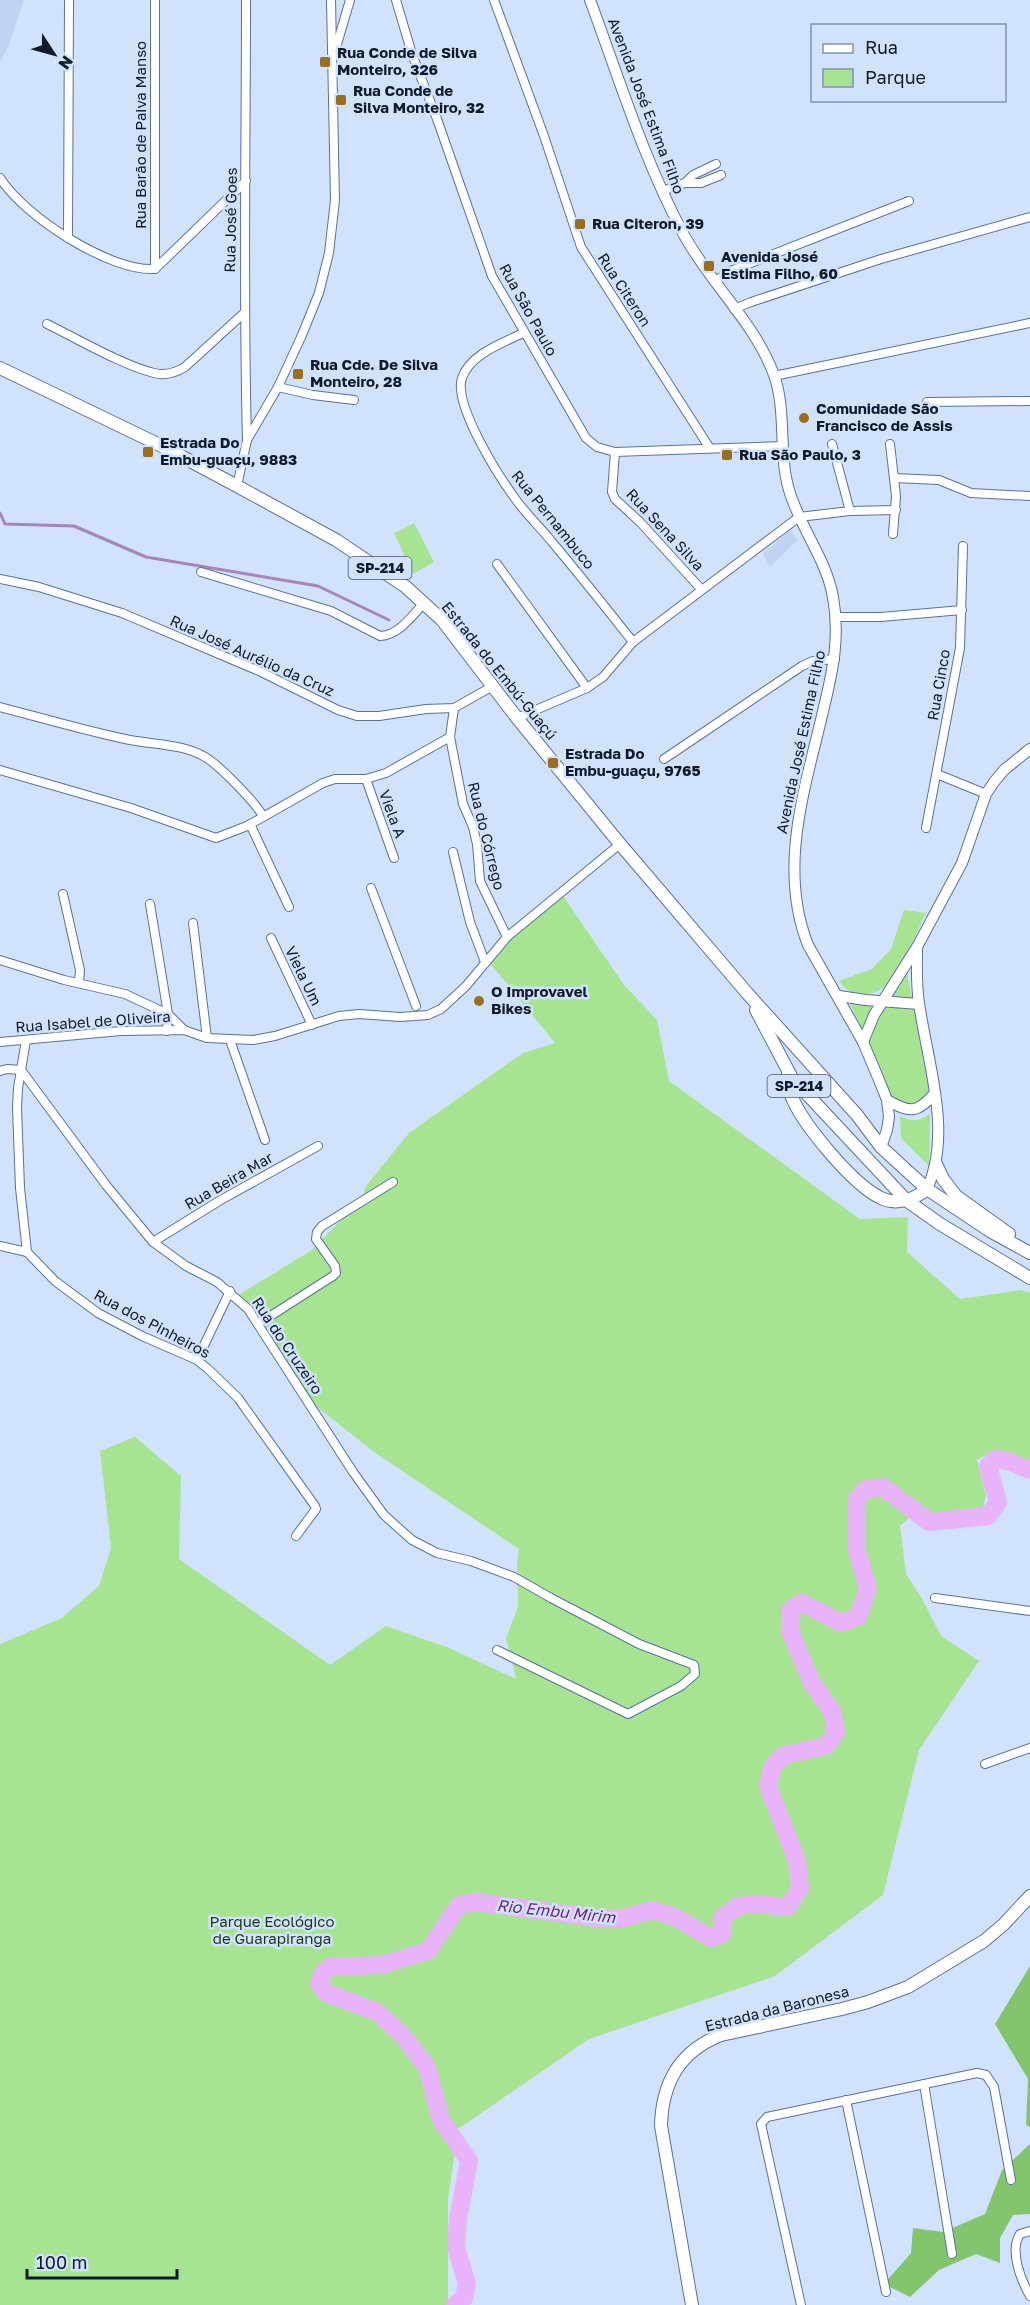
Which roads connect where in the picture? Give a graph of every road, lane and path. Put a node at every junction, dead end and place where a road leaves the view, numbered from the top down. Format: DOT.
graph roads {
  1 [pos="69,0"];
  2 [pos="155,0"];
  3 [pos="246,0"];
  4 [pos="331,0"];
  5 [pos="350,0"];
  6 [pos="396,0"];
  7 [pos="494,0"];
  8 [pos="590,0"];
  9 [pos="333,57"];
  10 [pos="716,165"];
  11 [pos="721,175"];
  12 [pos="0,178"];
  13 [pos="246,181"];
  14 [pos="685,183"];
  15 [pos="662,191"];
  16 [pos="909,201"];
  17 [pos="1030,217"];
  18 [pos="68,238"];
  19 [pos="155,269"];
  20 [pos="715,281"];
  21 [pos="734,309"];
  22 [pos="243,314"];
  23 [pos="1030,323"];
  24 [pos="47,324"];
  25 [pos="523,333"];
  26 [pos="0,368"];
  27 [pos="774,376"];
  28 [pos="278,387"];
  29 [pos="354,400"];
  30 [pos="1030,401"];
  31 [pos="927,402"];
  32 [pos="247,440"];
  33 [pos="832,444"];
  34 [pos="890,444"];
  35 [pos="782,446"];
  36 [pos="710,447"];
  37 [pos="615,452"];
  38 [pos="894,478"];
  39 [pos="237,486"];
  40 [pos="1030,496"];
  41 [pos="896,510"];
  42 [pos="850,511"];
  43 [pos="799,517"];
  44 [pos="893,534"];
  45 [pos="963,546"];
  46 [pos="497,564"];
  47 [pos="201,572"];
  48 [pos="0,579"];
  49 [pos="701,590"];
  50 [pos="424,603"];
  51 [pos="962,610"];
  52 [pos="836,617"];
  53 [pos="633,642"];
  54 [pos="835,659"];
  55 [pos="493,686"];
  56 [pos="587,688"];
  57 [pos="0,707"];
  58 [pos="454,708"];
  59 [pos="517,718"];
  60 [pos="450,737"];
  61 [pos="1030,749"];
  62 [pos="664,759"];
  63 [pos="0,770"];
  64 [pos="937,774"];
  65 [pos="366,779"];
  66 [pos="986,794"];
  67 [pos="263,816"];
  68 [pos="250,824"];
  69 [pos="926,828"];
  70 [pos="620,844"];
  71 [pos="453,852"];
  72 [pos="394,858"];
  73 [pos="371,888"];
  74 [pos="63,894"];
  75 [pos="150,904"];
  76 [pos="289,907"];
  77 [pos="194,923"];
  78 [pos="507,938"];
  79 [pos="271,939"];
  80 [pos="917,947"];
  81 [pos="0,960"];
  82 [pos="485,962"];
  83 [pos="79,982"];
  84 [pos="747,993"];
  85 [pos="839,996"];
  86 [pos="882,1001"];
  87 [pos="919,1004"];
  88 [pos="418,1011"];
  89 [pos="168,1014"];
  90 [pos="312,1025"];
  91 [pos="184,1030"];
  92 [pos="167,1031"];
  93 [pos="207,1038"];
  94 [pos="26,1040"];
  95 [pos="230,1040"];
  96 [pos="0,1042"];
  97 [pos="863,1042"];
  98 [pos="21,1070"];
  99 [pos="0,1071"];
  100 [pos="788,1072"];
  101 [pos="935,1093"];
  102 [pos="886,1100"];
  103 [pos="265,1140"];
  104 [pos="318,1146"];
  105 [pos="881,1147"];
  106 [pos="936,1164"];
  107 [pos="871,1165"];
  108 [pos="393,1182"];
  109 [pos="927,1189"];
  110 [pos="906,1200"];
  111 [pos="153,1242"];
  112 [pos="0,1246"];
  113 [pos="1028,1251"];
  114 [pos="27,1252"];
  115 [pos="1029,1277"];
  116 [pos="230,1291"];
  117 [pos="258,1324"];
  118 [pos="197,1360"];
  119 [pos="296,1536"];
  120 [pos="935,1598"];
  121 [pos="1030,1611"];
  122 [pos="497,1650"];
  123 [pos="1030,1748"];
  124 [pos="985,1764"];
  125 [pos="1030,1896"];
  126 [pos="924,2084"];
  127 [pos="846,2100"];
  128 [pos="1011,2180"];
  129 [pos="1030,2231"];
  130 [pos="952,2254"];
  131 [pos="885,2292"];
  132 [pos="1030,2296"];
  133 [pos="692,2305"];
  134 [pos="801,2305"];
  1 -- 18 [label="street"];
  2 -- 19 [label="street, Rua Barão de Paiva Manso"];
  3 -- 13 [label="street, Rua José Goes"];
  4 -- 9 [label="street"];
  5 -- 9 [label="street"];
  6 -- 25 [label="street, Rua São Paulo"];
  7 -- 36 [label="street, Rua Citeron"];
  8 -- 15 [label="street, Avenida José Estima Filho"];
  9 -- 28 [label="street"];
  10 -- 14 [label="street"];
  11 -- 14 [label="street"];
  12 -- 18 [label="street"];
  13 -- 19 [label="street"];
  13 -- 22 [label="street, Rua José Goes"];
  14 -- 15 [label="street"];
  15 -- 20 [label="street, Avenida José Estima Filho"];
  16 -- 20 [label="street"];
  17 -- 21 [label="street"];
  18 -- 19 [label="street"];
  20 -- 21 [label="street, Avenida José Estima Filho"];
  21 -- 27 [label="street, Avenida José Estima Filho"];
  22 -- 24 [label="street"];
  22 -- 32 [label="street, Rua José Goes"];
  23 -- 27 [label="street"];
  25 -- 37 [label="street, Rua São Paulo"];
  25 -- 53 [label="street, Rua Pernambuco"];
  26 -- 39 [label="main road, Estrada do Embú-Guaçú / SP-214"];
  27 -- 35 [label="street, Avenida José Estima Filho"];
  28 -- 29 [label="street"];
  28 -- 32 [label="street"];
  30 -- 31 [label="street"];
  32 -- 39 [label="street"];
  33 -- 42 [label="street"];
  34 -- 38 [label="street"];
  35 -- 36 [label="street, Rua São Paulo"];
  35 -- 43 [label="street, Avenida José Estima Filho"];
  36 -- 37 [label="street, Rua São Paulo"];
  37 -- 49 [label="street, Rua Sena Silva"];
  38 -- 40 [label="street"];
  38 -- 41 [label="street"];
  39 -- 50 [label="main road, Estrada do Embú-Guaçú / SP-214"];
  41 -- 42 [label="street"];
  41 -- 44 [label="street"];
  42 -- 43 [label="street"];
  43 -- 49 [label="street"];
  43 -- 52 [label="street, Avenida José Estima Filho"];
  45 -- 51 [label="street, Rua Cinco"];
  46 -- 56 [label="street"];
  47 -- 50 [label="street"];
  48 -- 58 [label="street, Rua José Aurélio da Cruz"];
  49 -- 53 [label="street"];
  50 -- 55 [label="main road, Estrada do Embú-Guaçú / SP-214"];
  51 -- 52 [label="street"];
  51 -- 64 [label="street, Rua Cinco"];
  52 -- 54 [label="street, Avenida José Estima Filho"];
  53 -- 56 [label="street"];
  54 -- 62 [label="street"];
  54 -- 85 [label="street, Avenida José Estima Filho"];
  55 -- 58 [label="street, Rua José Aurélio da Cruz"];
  55 -- 59 [label="main road, Estrada do Embú-Guaçú / SP-214"];
  56 -- 59 [label="street"];
  57 -- 67 [label="street"];
  58 -- 60 [label="street, Rua do Córrego"];
  59 -- 70 [label="main road, Estrada do Embú-Guaçú / SP-214"];
  60 -- 65 [label="street"];
  60 -- 78 [label="street, Rua do Córrego"];
  61 -- 66 [label="street"];
  63 -- 68 [label="street"];
  64 -- 66 [label="street"];
  64 -- 69 [label="street, Rua Cinco"];
  65 -- 67 [label="street"];
  65 -- 72 [label="street, Viela A"];
  66 -- 80 [label="street"];
  67 -- 68 [label="street"];
  68 -- 76 [label="street"];
  70 -- 78 [label="street"];
  70 -- 84 [label="main road, Estrada do Embú-Guaçú / SP-214"];
  71 -- 82 [label="street"];
  73 -- 88 [label="street"];
  74 -- 83 [label="street"];
  75 -- 89 [label="street"];
  77 -- 93 [label="street"];
  78 -- 82 [label="street"];
  79 -- 90 [label="street, Viela Um"];
  80 -- 86 [label="street"];
  80 -- 87 [label="street"];
  81 -- 83 [label="street"];
  82 -- 88 [label="street"];
  83 -- 89 [label="street"];
  84 -- 100 [label="main road, Estrada do Embú-Guaçú / SP-214"];
  84 -- 105 [label="main road, Estrada do Embú-Guaçú / SP-214"];
  85 -- 86 [label="street"];
  85 -- 97 [label="street, Avenida José Estima Filho"];
  86 -- 87 [label="street"];
  86 -- 97 [label="street"];
  87 -- 101 [label="street"];
  88 -- 90 [label="street, Rua Isabel de Oliveira"];
  89 -- 91 [label="street"];
  89 -- 92 [label="street"];
  90 -- 95 [label="street, Rua Isabel de Oliveira"];
  91 -- 92 [label="street, Rua Isabel de Oliveira"];
  91 -- 93 [label="street, Rua Isabel de Oliveira"];
  92 -- 94 [label="street, Rua Isabel de Oliveira"];
  93 -- 95 [label="street, Rua Isabel de Oliveira"];
  94 -- 96 [label="street, Rua Isabel de Oliveira"];
  94 -- 98 [label="street"];
  95 -- 103 [label="street"];
  97 -- 102 [label="street, Avenida José Estima Filho"];
  98 -- 99 [label="street"];
  98 -- 111 [label="street, Rua do Cruzeiro"];
  98 -- 114 [label="street"];
  100 -- 107 [label="main road, Estrada do Embú-Guaçú / SP-214"];
  100 -- 110 [label="main road"];
  101 -- 102 [label="street"];
  101 -- 106 [label="street"];
  102 -- 105 [label="street, Avenida José Estima Filho"];
  104 -- 111 [label="street, Rua Beira Mar"];
  105 -- 107 [label="main road"];
  105 -- 109 [label="main road, Estrada do Embú-Guaçú / SP-214"];
  106 -- 109 [label="street"];
  106 -- 113 [label="main road"];
  107 -- 110 [label="main road, Estrada do Embú-Guaçú / SP-214"];
  108 -- 117 [label="street"];
  109 -- 110 [label="main road"];
  109 -- 113 [label="main road, Estrada do Embú-Guaçú / SP-214"];
  110 -- 115 [label="main road, Estrada do Embú-Guaçú / SP-214"];
  111 -- 116 [label="street, Rua do Cruzeiro"];
  112 -- 114 [label="street"];
  114 -- 118 [label="street, Rua dos Pinheiros"];
  116 -- 117 [label="street, Rua do Cruzeiro"];
  116 -- 118 [label="street"];
  117 -- 122 [label="street, Rua do Cruzeiro"];
  118 -- 119 [label="street, Rua dos Pinheiros"];
  120 -- 121 [label="street"];
  123 -- 124 [label="street"];
  125 -- 133 [label="main road, Estrada da Baronesa"];
  126 -- 127 [label="street"];
  126 -- 128 [label="street"];
  126 -- 130 [label="street"];
  127 -- 131 [label="street"];
  127 -- 134 [label="street"];
  129 -- 132 [label="street"];
}
